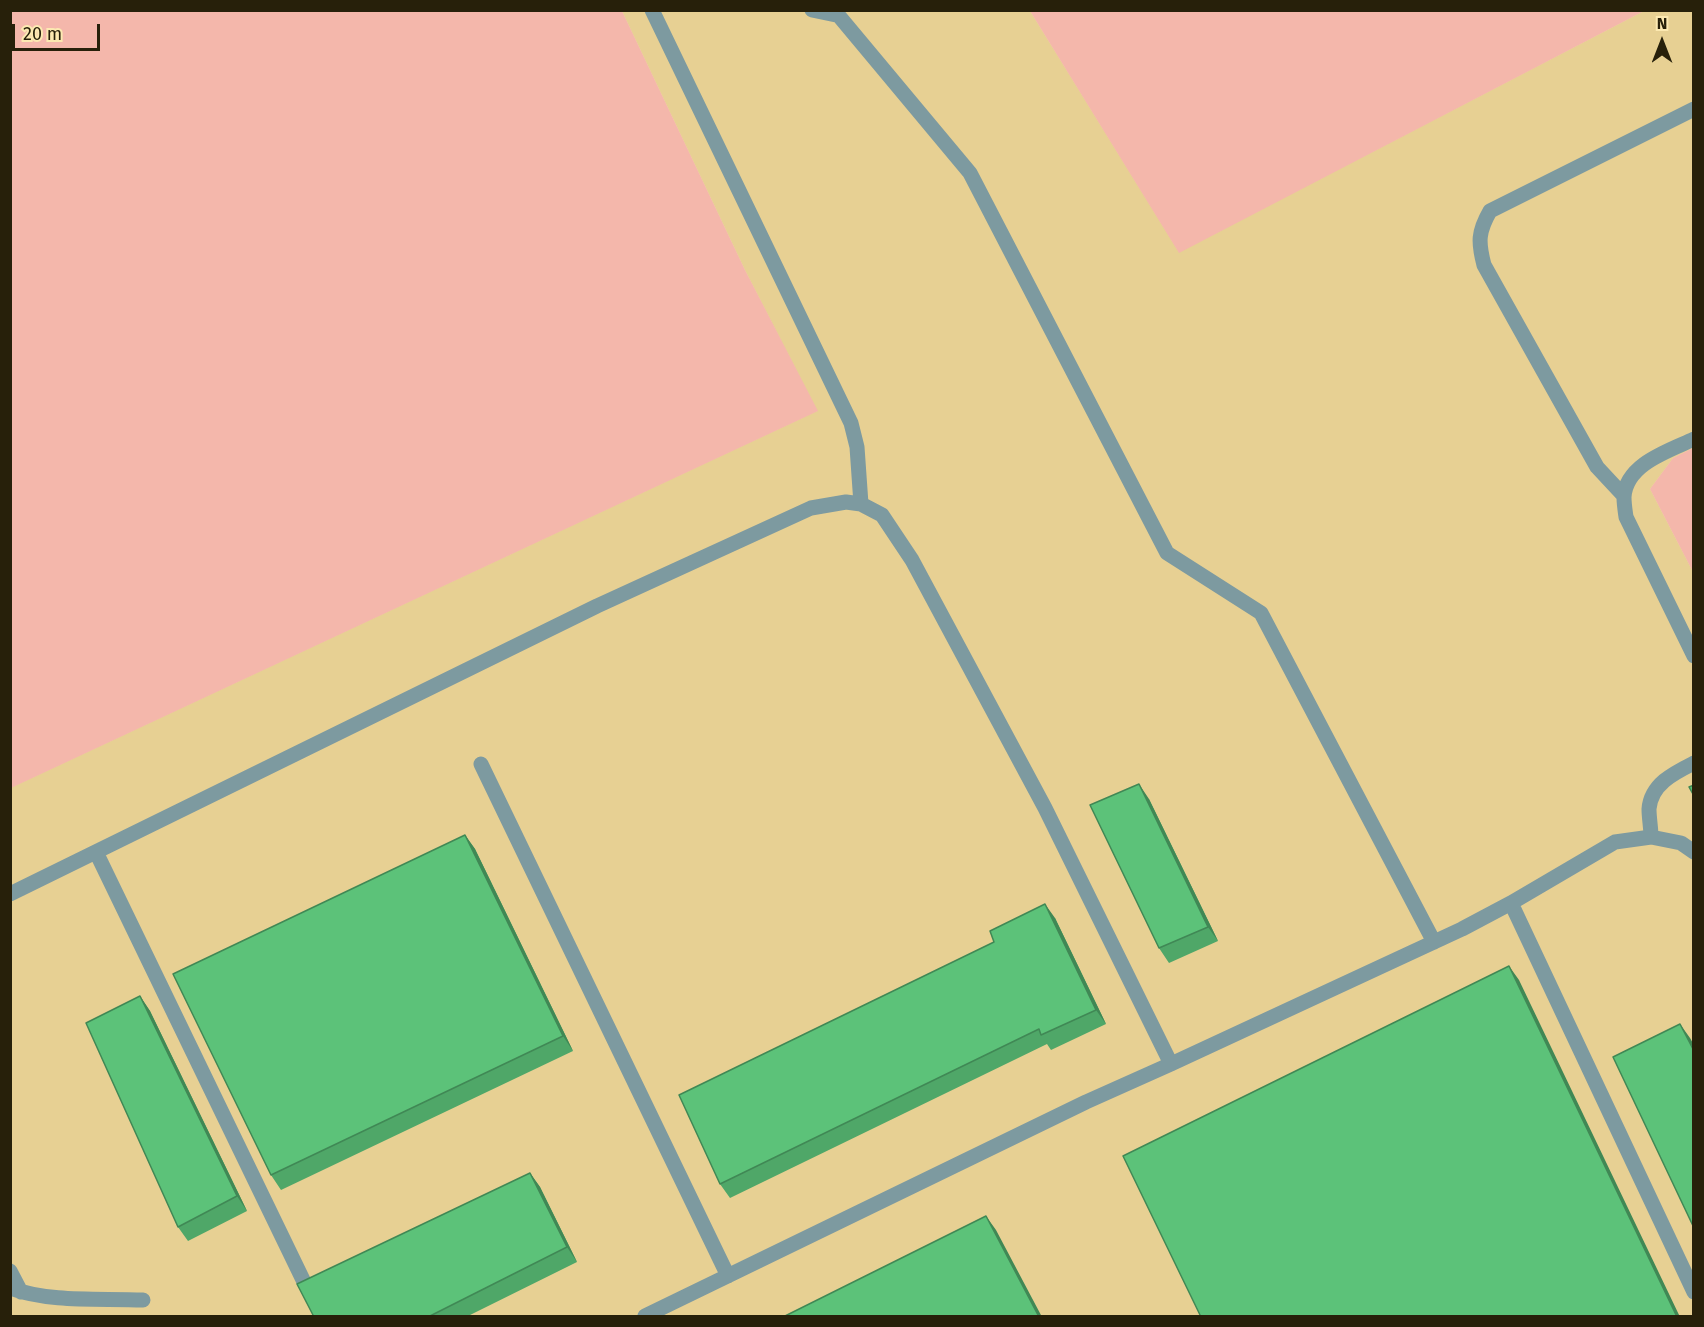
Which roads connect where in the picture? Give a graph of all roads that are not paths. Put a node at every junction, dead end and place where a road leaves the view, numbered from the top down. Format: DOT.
graph roads {
  1 [pos="652,10"];
  2 [pos="812,10"];
  3 [pos="835,13"];
  4 [pos="1694,109"];
  5 [pos="1694,439"];
  6 [pos="1624,496"];
  7 [pos="861,504"];
  8 [pos="1694,656"];
  9 [pos="1694,763"];
  10 [pos="481,764"];
  11 [pos="1651,837"];
  12 [pos="96,852"];
  13 [pos="1694,852"];
  14 [pos="10,894"];
  15 [pos="1511,903"];
  16 [pos="1434,942"];
  17 [pos="1171,1064"];
  18 [pos="10,1271"];
  19 [pos="728,1276"];
  20 [pos="305,1284"];
  21 [pos="16,1290"];
  22 [pos="1694,1292"];
  23 [pos="143,1300"];
  24 [pos="645,1317"];
  1 -- 7 [label="lane"];
  2 -- 3 [label="lane"];
  3 -- 16 [label="lane"];
  4 -- 6 [label="lane"];
  5 -- 6 [label="lane"];
  6 -- 8 [label="lane"];
  7 -- 12 [label="lane"];
  7 -- 17 [label="lane"];
  9 -- 11 [label="lane"];
  10 -- 19 [label="lane"];
  11 -- 13 [label="lane"];
  11 -- 15 [label="lane"];
  12 -- 14 [label="lane"];
  12 -- 20 [label="lane"];
  15 -- 16 [label="lane"];
  15 -- 22 [label="lane"];
  16 -- 17 [label="lane"];
  17 -- 19 [label="lane"];
  18 -- 21 [label="lane"];
  19 -- 24 [label="lane"];
  21 -- 23 [label="lane"];
}
